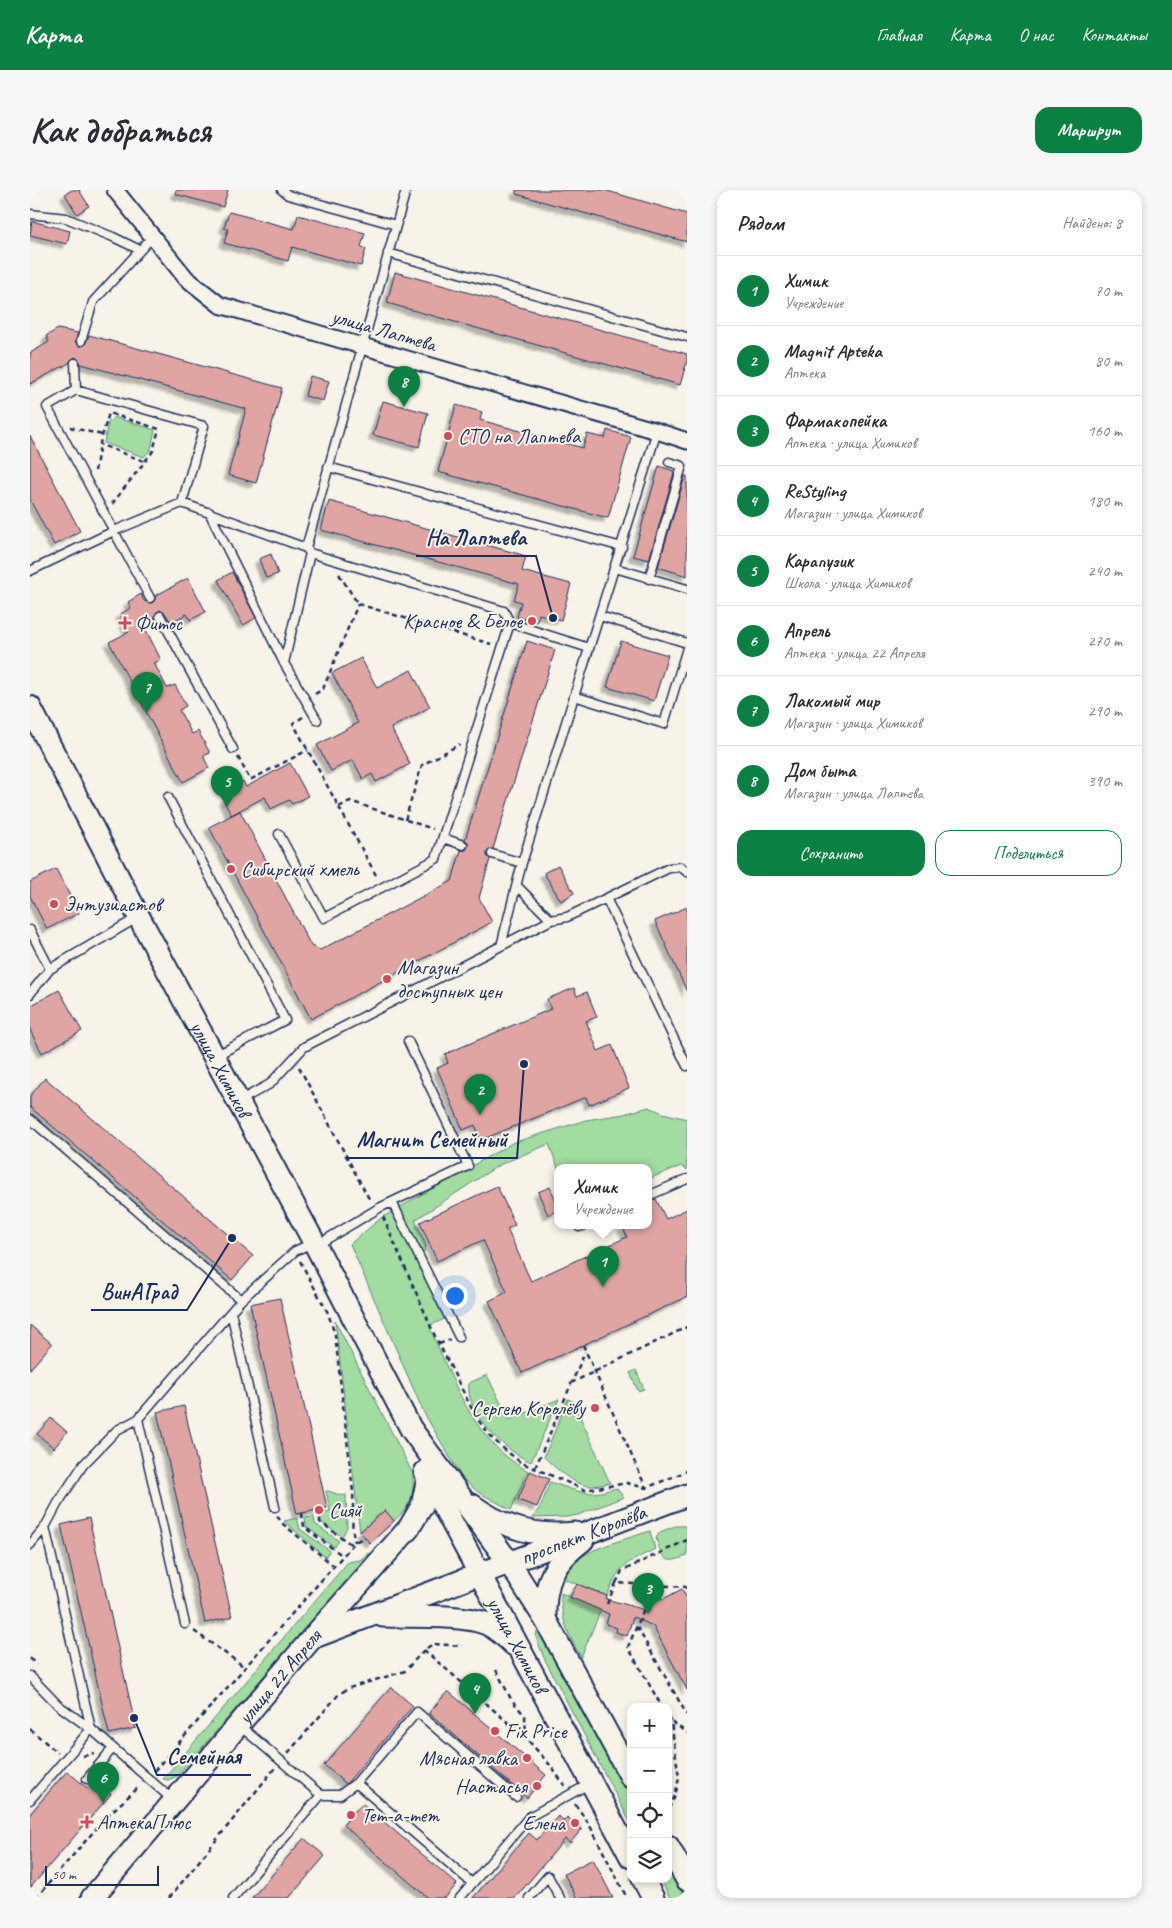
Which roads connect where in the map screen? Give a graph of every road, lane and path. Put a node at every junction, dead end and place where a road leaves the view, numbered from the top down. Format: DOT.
graph roads {
  1 [pos="115,190"];
  2 [pos="282,190"];
  3 [pos="406,190"];
  4 [pos="30,214"];
  5 [pos="396,225"];
  6 [pos="152,236"];
  7 [pos="140,250"];
  8 [pos="388,253"];
  9 [pos="687,337"];
  10 [pos="81,341"];
  11 [pos="362,346"];
  12 [pos="75,363"];
  13 [pos="76,390"];
  14 [pos="56,424"];
  15 [pos="657,431"];
  16 [pos="102,435"];
  17 [pos="687,441"];
  18 [pos="100,443"];
  19 [pos="144,461"];
  20 [pos="668,462"];
  21 [pos="328,467"];
  22 [pos="92,489"];
  23 [pos="182,503"];
  24 [pos="209,512"];
  25 [pos="105,513"];
  26 [pos="114,531"];
  27 [pos="622,546"];
  28 [pos="308,550"];
  29 [pos="329,559"];
  30 [pos="615,568"];
  31 [pos="30,571"];
  32 [pos="649,579"];
  33 [pos="687,589"];
  34 [pos="150,598"];
  35 [pos="358,604"];
  36 [pos="160,616"];
  37 [pos="600,616"];
  38 [pos="510,622"];
  39 [pos="687,643"];
  40 [pos="502,648"];
  41 [pos="589,648"];
  42 [pos="687,648"];
  43 [pos="284,663"];
  44 [pos="574,696"];
  45 [pos="306,700"];
  46 [pos="30,707"];
  47 [pos="312,712"];
  48 [pos="317,720"];
  49 [pos="474,736"];
  50 [pos="233,749"];
  51 [pos="308,750"];
  52 [pos="168,797"];
  53 [pos="339,807"];
  54 [pos="405,820"];
  55 [pos="279,834"];
  56 [pos="443,836"];
  57 [pos="463,845"];
  58 [pos="492,854"];
  59 [pos="522,863"];
  60 [pos="687,872"];
  61 [pos="517,886"];
  62 [pos="382,887"];
  63 [pos="606,898"];
  64 [pos="139,917"];
  65 [pos="551,920"];
  66 [pos="30,930"];
  67 [pos="501,946"];
  68 [pos="50,969"];
  69 [pos="30,994"];
  70 [pos="408,1041"];
  71 [pos="215,1057"];
  72 [pos="687,1066"];
  73 [pos="238,1101"];
  74 [pos="30,1119"];
  75 [pos="687,1179"];
  76 [pos="652,1194"];
  77 [pos="392,1202"];
  78 [pos="308,1247"];
  79 [pos="241,1300"];
  80 [pos="230,1312"];
  81 [pos="687,1327"];
  82 [pos="459,1337"];
  83 [pos="583,1345"];
  84 [pos="585,1352"];
  85 [pos="594,1372"];
  86 [pos="571,1384"];
  87 [pos="138,1419"];
  88 [pos="410,1430"];
  89 [pos="536,1468"];
  90 [pos="542,1470"];
  91 [pos="540,1475"];
  92 [pos="428,1478"];
  93 [pos="646,1488"];
  94 [pos="457,1492"];
  95 [pos="687,1495"];
  96 [pos="275,1507"];
  97 [pos="319,1510"];
  98 [pos="302,1513"];
  99 [pos="45,1527"];
  100 [pos="593,1532"];
  101 [pos="365,1537"];
  102 [pos="687,1540"];
  103 [pos="353,1543"];
  104 [pos="30,1545"];
  105 [pos="343,1556"];
  106 [pos="510,1564"];
  107 [pos="334,1566"];
  108 [pos="481,1574"];
  109 [pos="616,1583"];
  110 [pos="654,1585"];
  111 [pos="687,1590"];
  112 [pos="607,1604"];
  113 [pos="370,1616"];
  114 [pos="545,1618"];
  115 [pos="185,1624"];
  116 [pos="637,1627"];
  117 [pos="312,1638"];
  118 [pos="433,1644"];
  119 [pos="462,1646"];
  120 [pos="424,1650"];
  121 [pos="522,1653"];
  122 [pos="246,1668"];
  123 [pos="496,1670"];
  124 [pos="30,1676"];
  125 [pos="660,1703"];
  126 [pos="687,1715"];
  127 [pos="672,1723"];
  128 [pos="239,1725"];
  129 [pos="672,1728"];
  130 [pos="30,1729"];
  131 [pos="91,1729"];
  132 [pos="687,1733"];
  133 [pos="526,1738"];
  134 [pos="113,1748"];
  135 [pos="65,1760"];
  136 [pos="627,1769"];
  137 [pos="87,1778"];
  138 [pos="148,1778"];
  139 [pos="356,1783"];
  140 [pos="591,1783"];
  141 [pos="569,1794"];
  142 [pos="321,1795"];
  143 [pos="516,1797"];
  144 [pos="30,1800"];
  145 [pos="174,1801"];
  146 [pos="672,1803"];
  147 [pos="627,1850"];
  148 [pos="672,1853"];
  149 [pos="687,1880"];
  150 [pos="472,1883"];
  151 [pos="645,1883"];
  152 [pos="36,1898"];
  153 [pos="92,1898"];
  154 [pos="233,1898"];
  155 [pos="460,1898"];
  156 [pos="529,1898"];
  157 [pos="560,1898"];
  158 [pos="627,1898"];
  159 [pos="653,1898"];
  1 -- 6 [label="street, улица Лаптева"];
  2 -- 5 [label="lane"];
  3 -- 5 [label="lane"];
  4 -- 7 [label="lane"];
  5 -- 8 [label="lane"];
  6 -- 7 [label="lane"];
  6 -- 11 [label="street, улица Лаптева"];
  7 -- 10 [label="lane"];
  8 -- 9 [label="lane"];
  8 -- 11 [label="lane"];
  11 -- 15 [label="street, улица Лаптева"];
  11 -- 21 [label="lane"];
  12 -- 13 [label="lane"];
  13 -- 14 [label="lane"];
  13 -- 23 [label="lane"];
  14 -- 16 [label="path"];
  14 -- 22 [label="lane"];
  15 -- 17 [label="street, улица Лаптева"];
  15 -- 27 [label="lane"];
  16 -- 18 [label="path"];
  16 -- 19 [label="path"];
  18 -- 19 [label="path"];
  18 -- 22 [label="path"];
  19 -- 25 [label="path"];
  20 -- 32 [label="lane"];
  21 -- 27 [label="lane"];
  21 -- 28 [label="lane"];
  22 -- 25 [label="lane"];
  23 -- 24 [label="lane"];
  23 -- 26 [label="lane"];
  24 -- 28 [label="lane"];
  24 -- 43 [label="lane"];
  25 -- 26 [label="lane"];
  26 -- 31 [label="lane"];
  26 -- 34 [label="lane"];
  27 -- 30 [label="lane"];
  28 -- 29 [label="lane"];
  28 -- 43 [label="lane"];
  29 -- 35 [label="path"];
  29 -- 38 [label="lane"];
  30 -- 32 [label="lane"];
  30 -- 37 [label="lane"];
  32 -- 33 [label="lane"];
  35 -- 40 [label="path"];
  35 -- 45 [label="path"];
  36 -- 50 [label="lane"];
  37 -- 39 [label="lane"];
  37 -- 41 [label="lane"];
  38 -- 40 [label="lane"];
  38 -- 41 [label="lane"];
  40 -- 49 [label="lane"];
  41 -- 44 [label="lane"];
  42 -- 44 [label="lane"];
  43 -- 45 [label="lane"];
  44 -- 59 [label="lane"];
  45 -- 47 [label="lane"];
  46 -- 64 [label="main road, улица Химиков"];
  47 -- 48 [label="lane"];
  47 -- 51 [label="path"];
  49 -- 54 [label="path"];
  49 -- 56 [label="lane"];
  50 -- 51 [label="path"];
  51 -- 53 [label="path"];
  52 -- 71 [label="lane"];
  53 -- 54 [label="path"];
  53 -- 62 [label="path"];
  54 -- 56 [label="path"];
  55 -- 62 [label="lane"];
  56 -- 57 [label="lane"];
  56 -- 62 [label="lane"];
  58 -- 59 [label="lane"];
  59 -- 61 [label="lane"];
  60 -- 63 [label="lane"];
  61 -- 65 [label="lane"];
  61 -- 67 [label="lane"];
  63 -- 65 [label="lane"];
  63 -- 72 [label="lane"];
  64 -- 68 [label="lane"];
  64 -- 71 [label="main road, улица Химиков"];
  65 -- 67 [label="lane"];
  66 -- 68 [label="lane"];
  67 -- 73 [label="lane"];
  68 -- 69 [label="lane"];
  70 -- 77 [label="lane"];
  71 -- 73 [label="main road, улица Химиков"];
  73 -- 78 [label="main road, улица Химиков"];
  74 -- 79 [label="lane"];
  75 -- 76 [label="lane"];
  77 -- 78 [label="lane"];
  77 -- 82 [label="lane"];
  78 -- 79 [label="lane"];
  78 -- 88 [label="main road, улица Химиков"];
  78 -- 103 [label="path"];
  79 -- 80 [label="lane"];
  80 -- 87 [label="lane"];
  80 -- 96 [label="lane"];
  81 -- 85 [label="path"];
  83 -- 84 [label="path"];
  84 -- 85 [label="path"];
  84 -- 86 [label="path"];
  85 -- 86 [label="path"];
  85 -- 93 [label="path"];
  86 -- 89 [label="path"];
  87 -- 99 [label="lane"];
  87 -- 115 [label="lane"];
  88 -- 92 [label="main road, улица Химиков"];
  88 -- 94 [label="main road, улица Химиков"];
  90 -- 91 [label="path"];
  92 -- 108 [label="main road, улица Химиков"];
  92 -- 117 [label="main road"];
  94 -- 100 [label="main road"];
  94 -- 106 [label="main road, улица Химиков"];
  95 -- 100 [label="main road, проспект Королёва"];
  96 -- 107 [label="path"];
  97 -- 103 [label="path"];
  98 -- 105 [label="path"];
  99 -- 104 [label="lane"];
  99 -- 131 [label="lane"];
  100 -- 106 [label="main road, проспект Королёва"];
  100 -- 114 [label="main road"];
  101 -- 103 [label="path"];
  102 -- 109 [label="path"];
  103 -- 105 [label="path"];
  105 -- 107 [label="path"];
  106 -- 108 [label="main road, проспект Королёва"];
  106 -- 114 [label="main road, улица Химиков"];
  107 -- 122 [label="path"];
  108 -- 113 [label="main road, улица 22 Апреля"];
  108 -- 121 [label="main road, улица Химиков"];
  109 -- 110 [label="path"];
  109 -- 112 [label="path"];
  110 -- 111 [label="path"];
  110 -- 116 [label="path"];
  113 -- 117 [label="main road, улица 22 Апреля"];
  113 -- 121 [label="main road"];
  114 -- 136 [label="main road, улица Химиков"];
  115 -- 122 [label="path"];
  116 -- 125 [label="path"];
  116 -- 126 [label="path"];
  117 -- 128 [label="main road, улица 22 Апреля"];
  118 -- 119 [label="path"];
  120 -- 133 [label="path"];
  121 -- 140 [label="main road, улица Химиков"];
  122 -- 138 [label="path"];
  123 -- 133 [label="path"];
  124 -- 131 [label="lane"];
  127 -- 132 [label="path"];
  128 -- 142 [label="lane"];
  128 -- 145 [label="main road, улица 22 Апреля"];
  129 -- 146 [label="path"];
  130 -- 135 [label="path"];
  131 -- 134 [label="lane"];
  131 -- 135 [label="lane"];
  133 -- 141 [label="path"];
  134 -- 135 [label="path"];
  134 -- 137 [label="lane"];
  134 -- 138 [label="lane"];
  135 -- 144 [label="lane"];
  138 -- 145 [label="lane"];
  138 -- 152 [label="path"];
  139 -- 142 [label="lane"];
  139 -- 143 [label="lane"];
  139 -- 150 [label="lane"];
  140 -- 141 [label="lane"];
  140 -- 147 [label="main road, улица Химиков"];
  141 -- 150 [label="lane"];
  141 -- 158 [label="path"];
  142 -- 154 [label="lane"];
  145 -- 153 [label="main road, улица 22 Апреля"];
  148 -- 149 [label="main road"];
  150 -- 155 [label="lane"];
  151 -- 159 [label="main road"];
  156 -- 157 [label="lane"];
}
